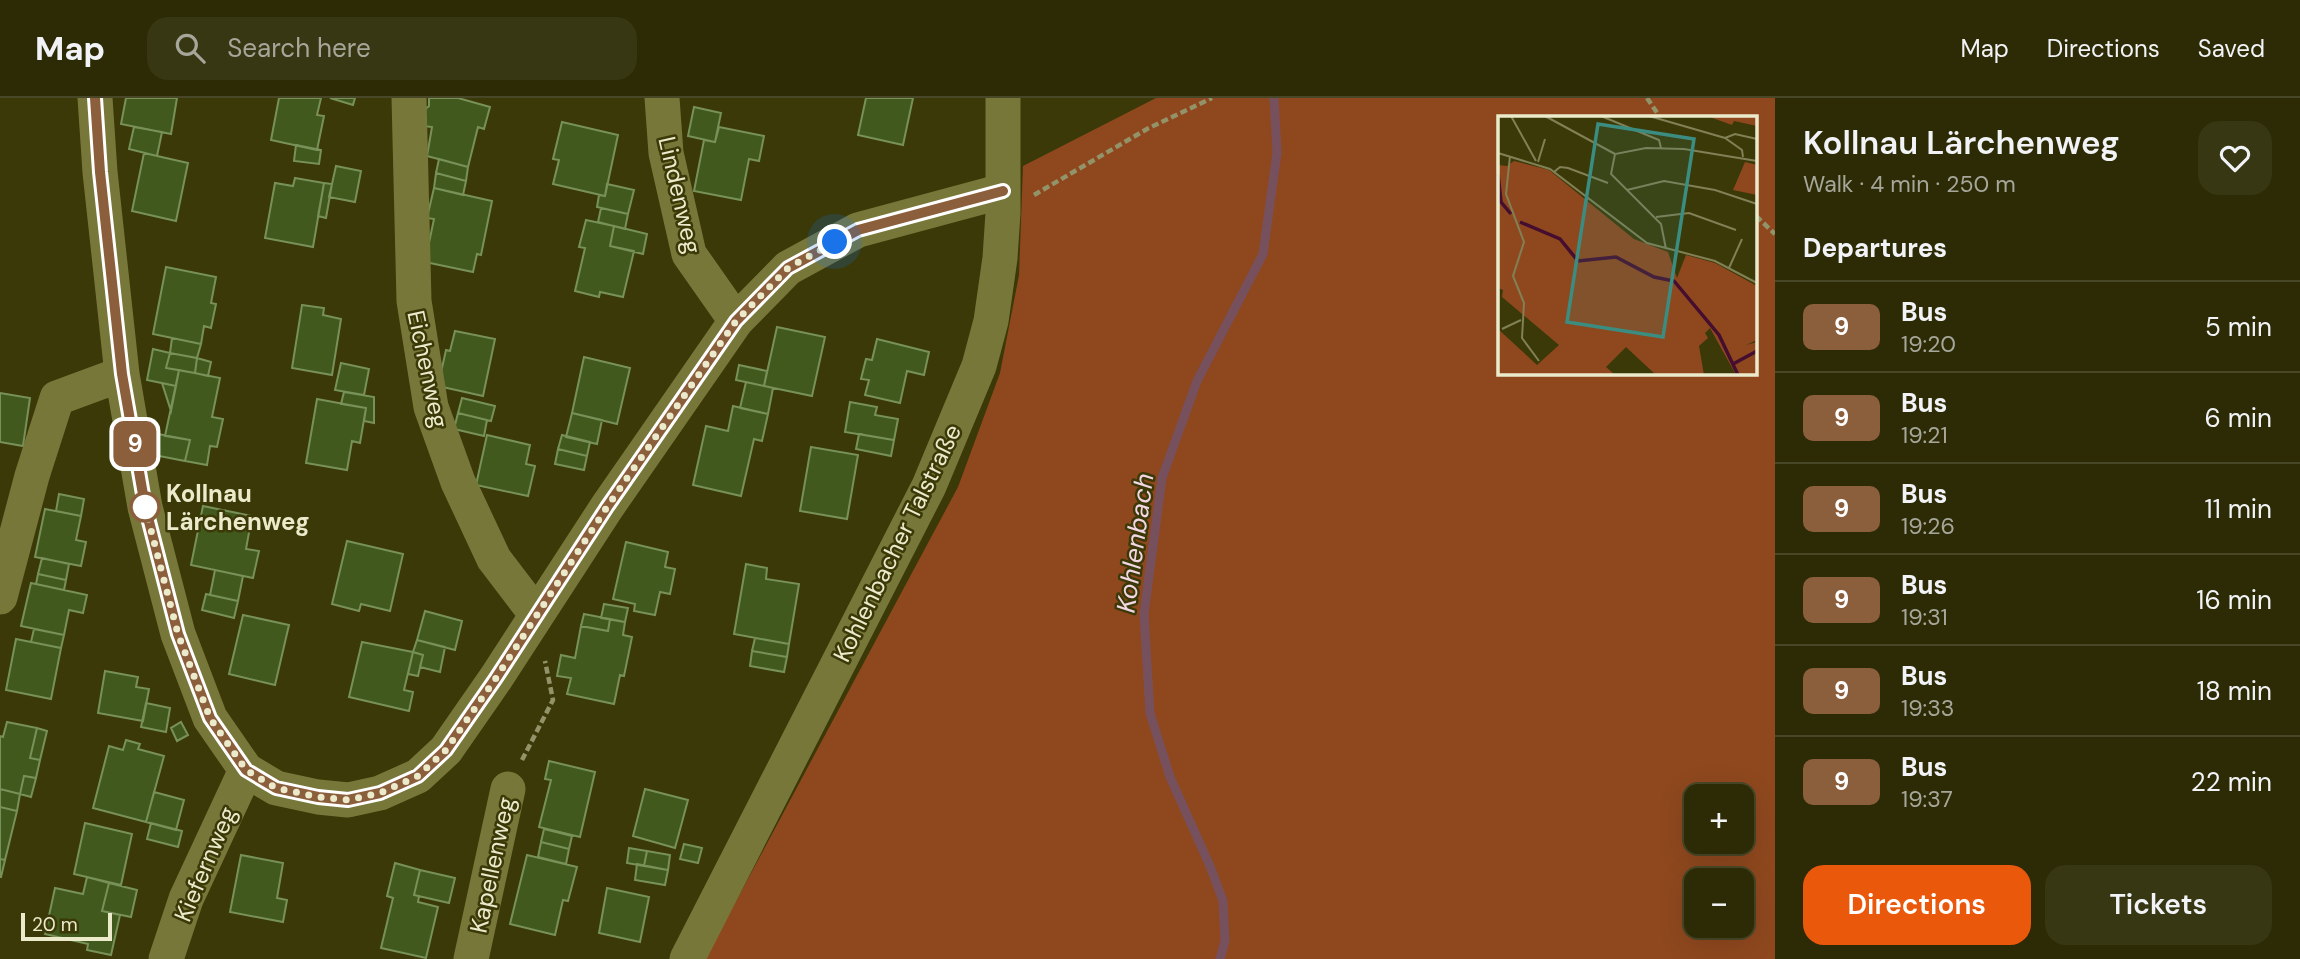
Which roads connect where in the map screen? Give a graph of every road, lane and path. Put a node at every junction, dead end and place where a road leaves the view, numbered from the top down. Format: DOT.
graph roads {
  1 [pos="95,98"];
  2 [pos="409,98"];
  3 [pos="662,98"];
  4 [pos="1003,98"];
  5 [pos="1212,98"];
  6 [pos="1647,98"];
  7 [pos="1659,116"];
  8 [pos="1003,202"];
  9 [pos="1758,218"];
  10 [pos="1775,234"];
  11 [pos="736,321"];
  12 [pos="122,374"];
  13 [pos="0,597"];
  14 [pos="536,614"];
  15 [pos="246,770"];
  16 [pos="508,789"];
  17 [pos="166,959"];
  18 [pos="471,959"];
  19 [pos="687,959"];
  1 -- 12 [label="street"];
  2 -- 14 [label="street, Eichenweg"];
  3 -- 11 [label="street, Lindenweg"];
  4 -- 8 [label="street, Kohlenbacher Talstraße"];
  5 -- 8 [label="path"];
  6 -- 7 [label="path"];
  8 -- 11 [label="street"];
  8 -- 19 [label="street, Kohlenbacher Talstraße"];
  9 -- 10 [label="path"];
  11 -- 14 [label="street"];
  12 -- 13 [label="street"];
  12 -- 15 [label="street"];
  14 -- 15 [label="street"];
  14 -- 16 [label="path, Kapellenweg"];
  15 -- 17 [label="street, Kiefernweg"];
  16 -- 18 [label="street, Kapellenweg"];
}
